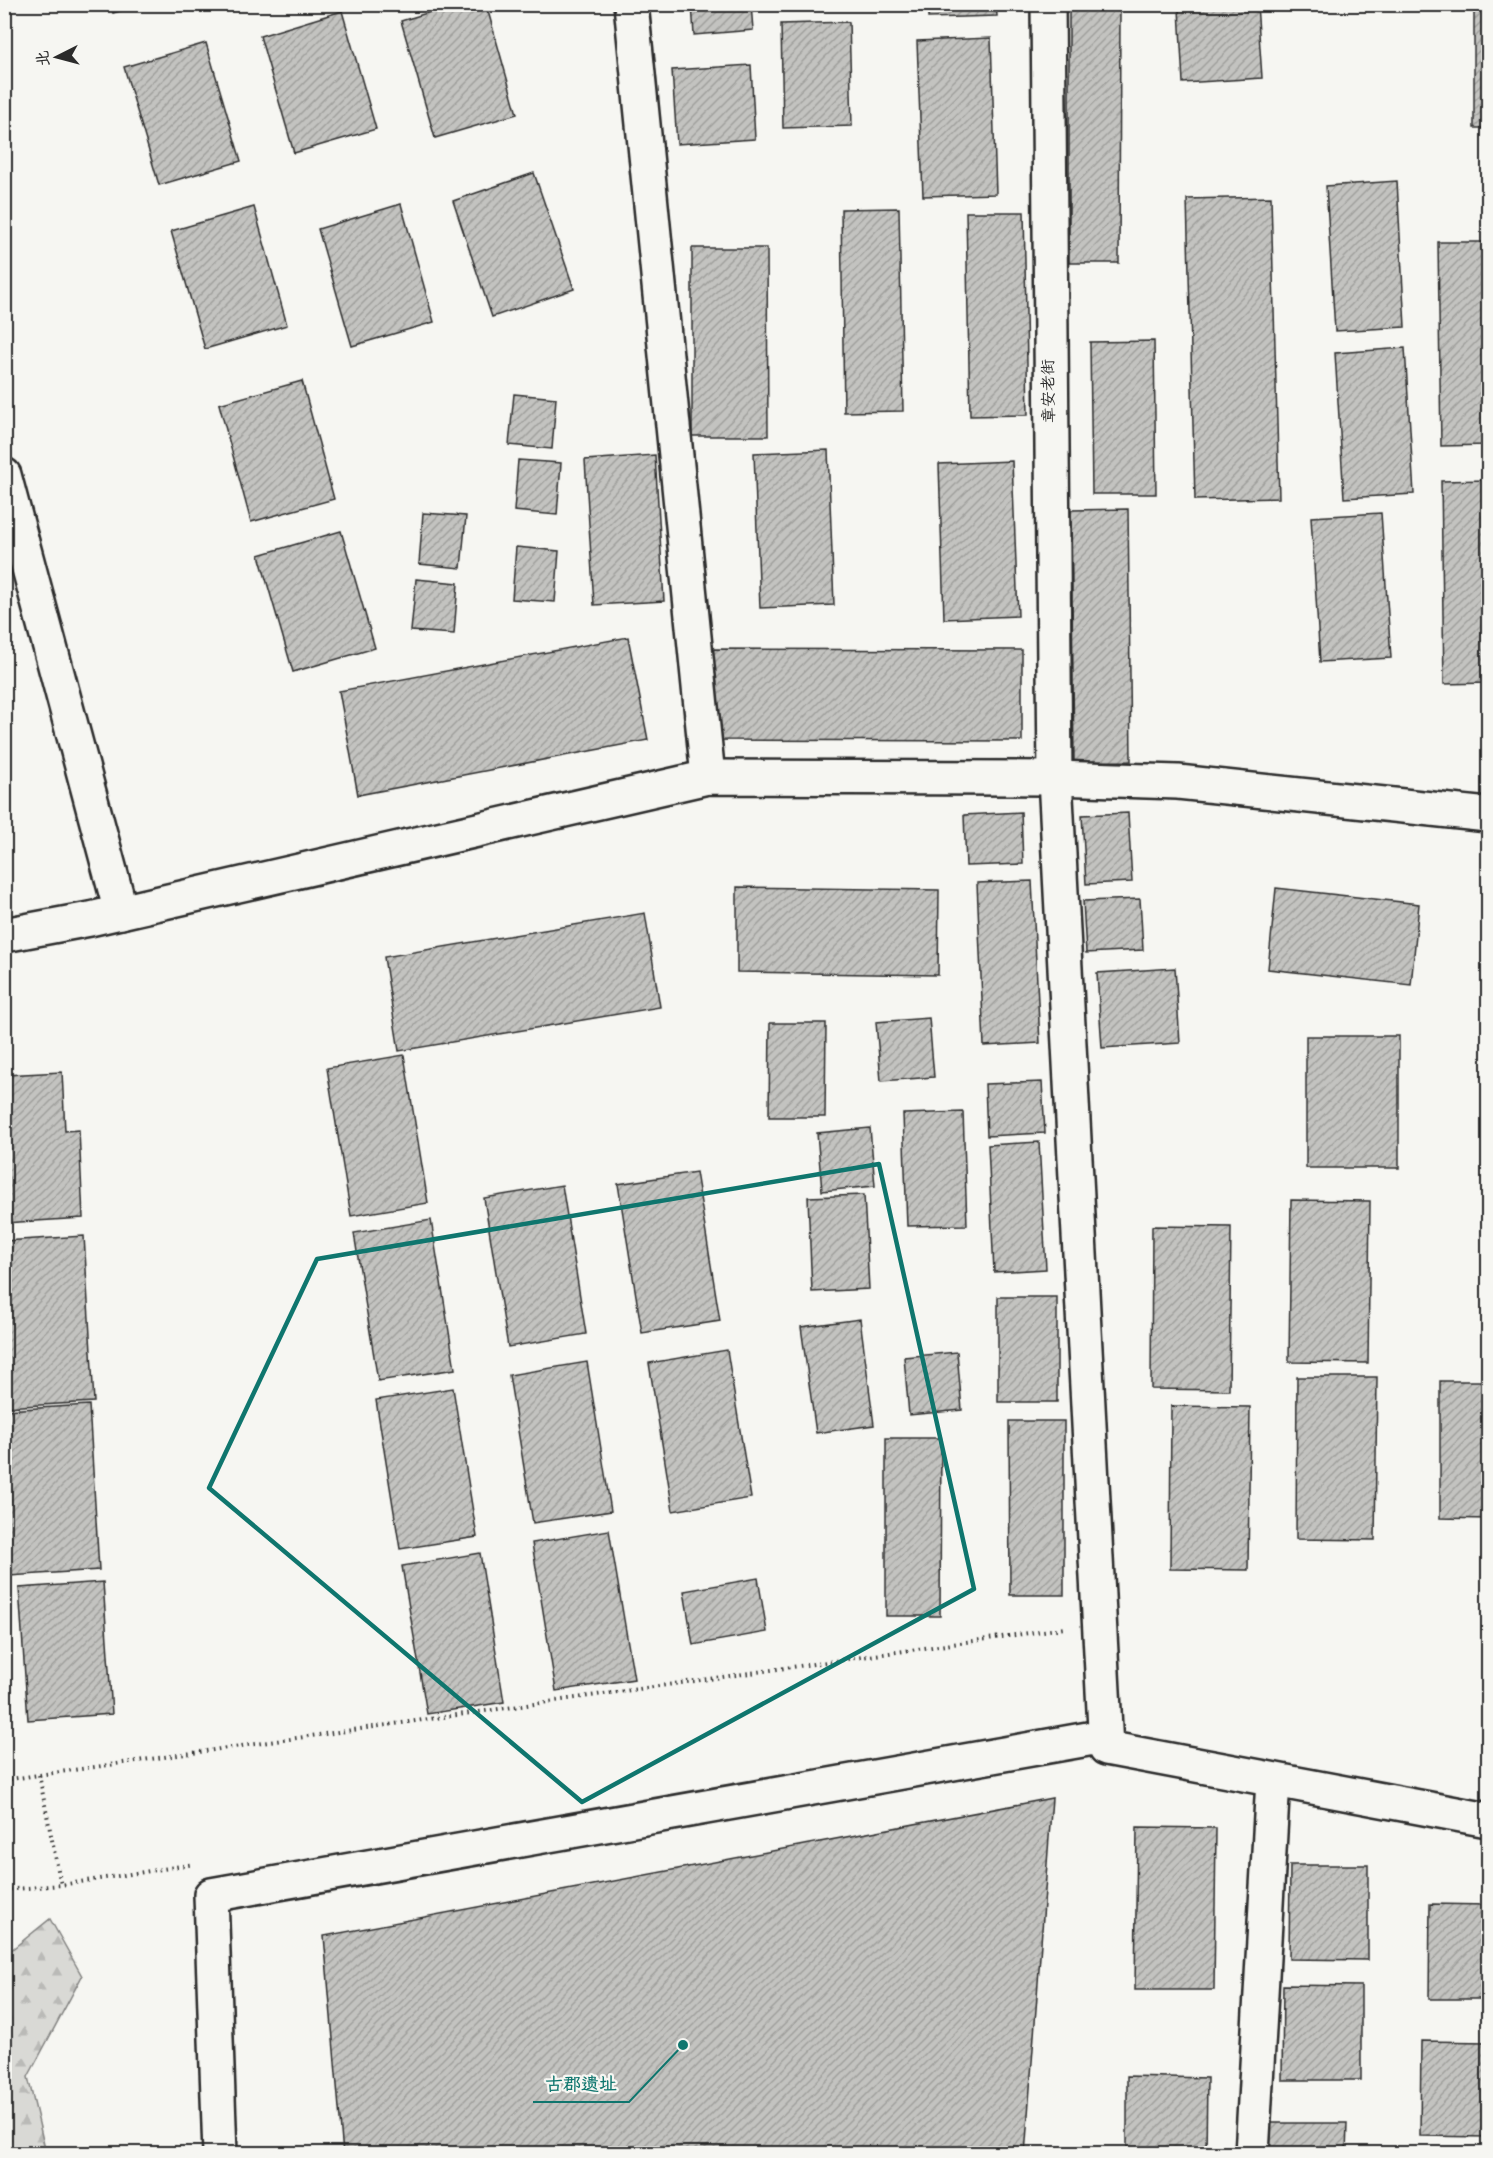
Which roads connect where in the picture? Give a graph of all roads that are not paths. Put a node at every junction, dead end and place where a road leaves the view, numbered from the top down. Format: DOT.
graph roads {
  1 [pos="631,4"];
  2 [pos="1048,4"];
  3 [pos="4,475"];
  4 [pos="708,777"];
  5 [pos="1055,778"];
  6 [pos="1488,815"];
  7 [pos="120,912"];
  8 [pos="4,935"];
  9 [pos="1105,1736"];
  10 [pos="1273,1780"];
  11 [pos="1488,1820"];
  12 [pos="220,2154"];
  13 [pos="1252,2154"];
  1 -- 4 [label="street"];
  2 -- 5 [label="street, 章安老街"];
  3 -- 7 [label="street"];
  4 -- 5 [label="street"];
  4 -- 7 [label="street"];
  5 -- 6 [label="street"];
  5 -- 9 [label="street, 章安老街"];
  7 -- 8 [label="street"];
  9 -- 10 [label="street"];
  9 -- 12 [label="street"];
  10 -- 11 [label="street"];
  10 -- 13 [label="street"];
}
